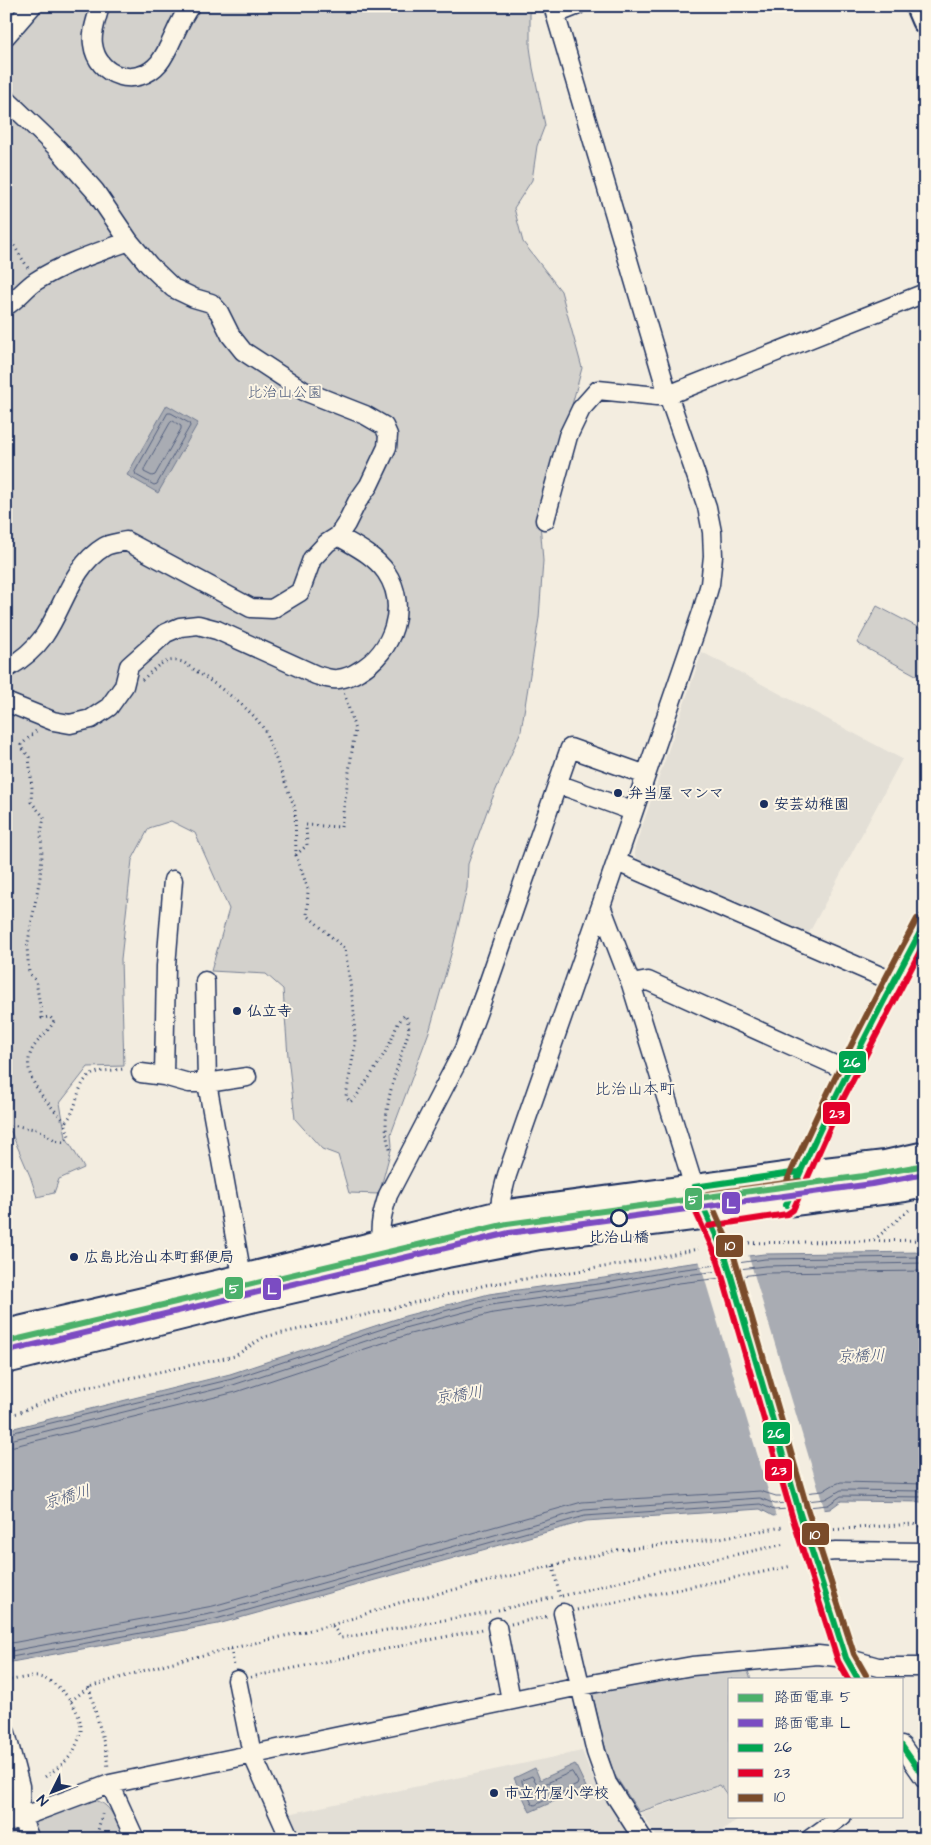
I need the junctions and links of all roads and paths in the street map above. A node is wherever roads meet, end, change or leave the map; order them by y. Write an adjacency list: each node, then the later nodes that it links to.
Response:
1 (32, 6): 8 (street)
2 (100, 6): 3 (street)
3 (190, 6)
4 (576, 6): 6 (street)
5 (919, 6): 7 (highway)
6 (554, 10): 15 (street)
7 (925, 20)
8 (6, 36)
9 (6, 99): 11 (street)
10 (6, 233): 12 (path)
11 (128, 241): 12 (street); 17 (street)
12 (33, 282): 14 (street)
13 (925, 293): 15 (street)
14 (6, 306)
15 (668, 395): 16 (street); 23 (street)
16 (545, 520)
17 (338, 536): 18 (street); 19 (street)
18 (6, 669)
19 (340, 679): 22 (street); 26 (path)
20 (140, 681): 26 (path)
21 (6, 702): 22 (street)
22 (47, 719): 39 (path)
23 (646, 775): 24 (street); 27 (street)
24 (558, 784): 25 (street); 51 (street)
25 (624, 808)
26 (296, 855): 41 (path)
27 (616, 862): 29 (street); 32 (street)
28 (173, 880): 36 (street)
29 (601, 906): 33 (street); 48 (street)
30 (925, 923): 32 (street)
31 (205, 980): 38 (street)
32 (894, 982): 34 (street)
33 (631, 984): 34 (street); 45 (street)
34 (848, 1071): 43 (street)
35 (141, 1073): 36 (street); 39 (path)
36 (164, 1076): 38 (street)
37 (247, 1077): 38 (street)
38 (207, 1083): 55 (street)
39 (65, 1122): 40 (path)
40 (6, 1124)
41 (389, 1146)
42 (925, 1153): 43 (main road)
43 (799, 1172): 45 (main road); 46 (street)
44 (925, 1186): 46 (main road)
45 (694, 1187): 48 (main road); 49 (street)
46 (786, 1205): 49 (main road)
47 (912, 1208): 52 (path)
48 (500, 1212): 51 (main road)
49 (708, 1217): 57 (main road); 64 (street)
50 (925, 1240): 52 (path)
51 (381, 1241): 55 (main road)
52 (873, 1241): 53 (path)
53 (744, 1243)
54 (698, 1249): 58 (path)
55 (242, 1276): 56 (main road)
56 (6, 1331)
57 (6, 1362)
58 (6, 1415)
59 (783, 1527): 65 (path)
60 (925, 1528): 61 (path)
61 (829, 1530)
62 (785, 1544): 66 (path)
63 (925, 1552): 64 (street)
64 (812, 1553): 69 (street)
65 (553, 1566): 66 (path); 67 (path)
66 (561, 1605): 67 (path); 74 (street)
67 (332, 1625): 75 (path)
68 (497, 1626): 76 (street)
69 (846, 1658): 70 (street); 71 (street); 74 (street)
70 (925, 1667)
71 (857, 1678)
72 (11, 1680): 77 (path)
73 (237, 1680): 80 (street)
74 (580, 1686): 76 (street); 95 (street)
75 (89, 1687): 77 (path); 84 (path)
76 (511, 1700): 80 (street)
77 (71, 1701): 82 (path)
78 (6, 1733): 88 (street)
79 (904, 1753): 81 (street)
80 (252, 1754): 84 (street); 94 (street)
81 (908, 1768): 83 (street)
82 (42, 1779)
83 (925, 1779)
84 (110, 1784): 88 (street); 93 (street)
85 (6, 1801): 88 (street)
86 (102, 1814): 92 (path)
87 (839, 1818): 96 (street)
88 (13, 1820): 90 (street)
89 (62, 1835): 91 (path)
90 (30, 1839)
91 (73, 1839)
92 (96, 1839)
93 (135, 1839)
94 (290, 1839)
95 (643, 1839)
96 (810, 1839)

